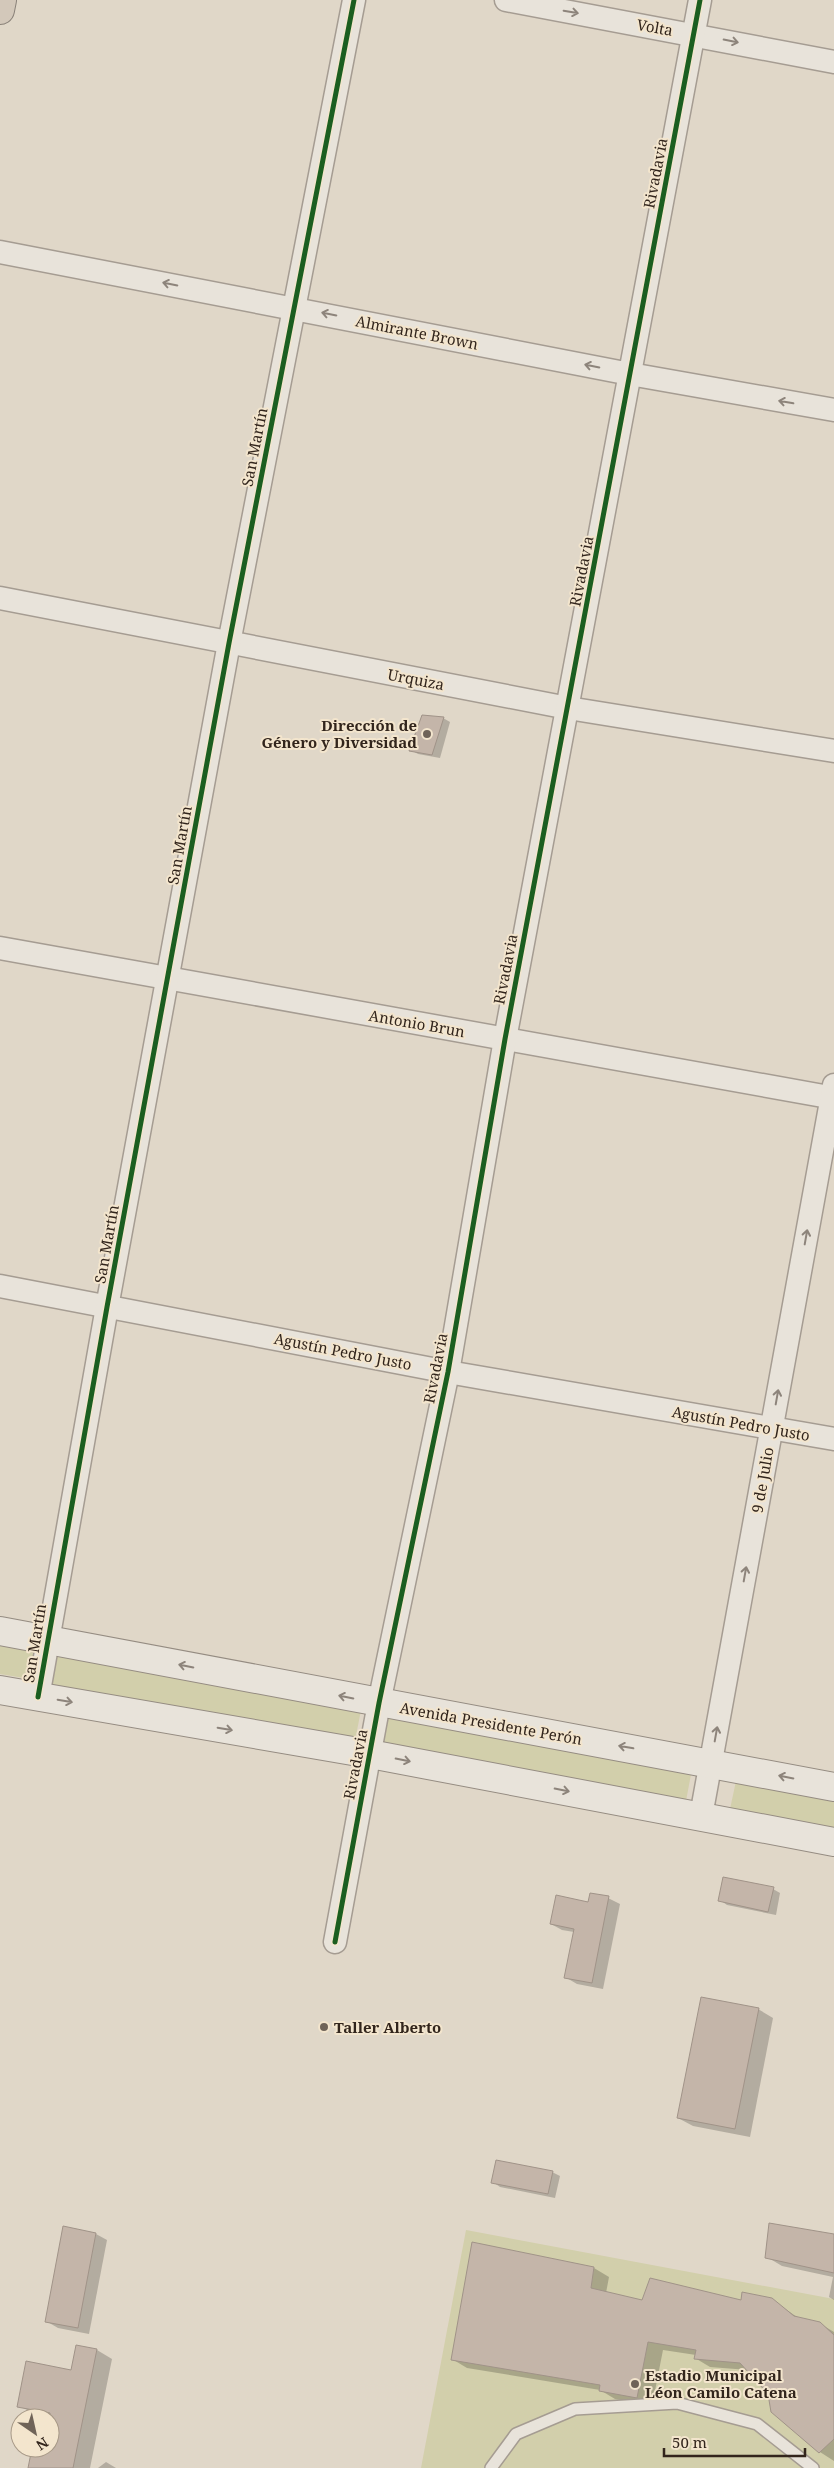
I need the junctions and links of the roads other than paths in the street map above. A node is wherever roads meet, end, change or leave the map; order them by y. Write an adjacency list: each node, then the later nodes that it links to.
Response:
1 (2, 0): 5 (highway)
2 (354, 0): 9 (street, San Martín)
3 (506, 0): 6 (street, Volta, one-way to 6)
4 (700, 0): 6 (street, Rivadavia)
5 (0, 10)
6 (694, 34): 7 (street, Volta, one-way to 7); 10 (street, Rivadavia)
7 (834, 62)
8 (0, 252): 9 (street, Almirante Brown, one-way to 8)
9 (294, 307): 10 (street, Almirante Brown, one-way to 9); 13 (street, San Martín)
10 (630, 374): 11 (street, Almirante Brown, one-way to 10); 14 (street, Rivadavia)
11 (834, 410)
12 (0, 598): 13 (street, Urquiza)
13 (229, 643): 14 (street, Urquiza); 17 (street, San Martín)
14 (568, 708): 15 (street, Urquiza); 18 (street, Rivadavia)
15 (834, 751)
16 (0, 948): 17 (street, Antonio Brun)
17 (167, 978): 18 (street, Antonio Brun); 21 (street, San Martín)
18 (505, 1039): 19 (street, Antonio Brun); 22 (street, Rivadavia)
19 (833, 1093): 23 (street, 9 de Julio, one-way to 19)
20 (0, 1286): 21 (street, Agustín Pedro Justo)
21 (107, 1307): 22 (street, Agustín Pedro Justo); 26 (street, San Martín)
22 (448, 1372): 23 (street, Agustín Pedro Justo); 29 (street, Rivadavia)
23 (772, 1428): 24 (street, Agustín Pedro Justo); 31 (street, 9 de Julio, one-way to 23)
24 (834, 1439)
25 (0, 1631): 26 (main road, Avenida Presidente Perón)
26 (47, 1640): 28 (street, San Martín); 29 (main road, Avenida Presidente Perón, one-way to 26)
27 (0, 1690): 28 (main road)
28 (38, 1697): 30 (main road, one-way to 30)
29 (379, 1703): 30 (street, Rivadavia); 31 (main road, Avenida Presidente Perón, one-way to 29)
30 (370, 1754): 33 (main road, one-way to 33); 35 (street, Rivadavia)
31 (711, 1763): 32 (main road, Avenida Presidente Perón, one-way to 31); 33 (street, 9 de Julio)
32 (834, 1787)
33 (701, 1816): 34 (main road)
34 (834, 1842)
35 (335, 1942)
36 (491, 2468): 37 (lane)
37 (813, 2468)

